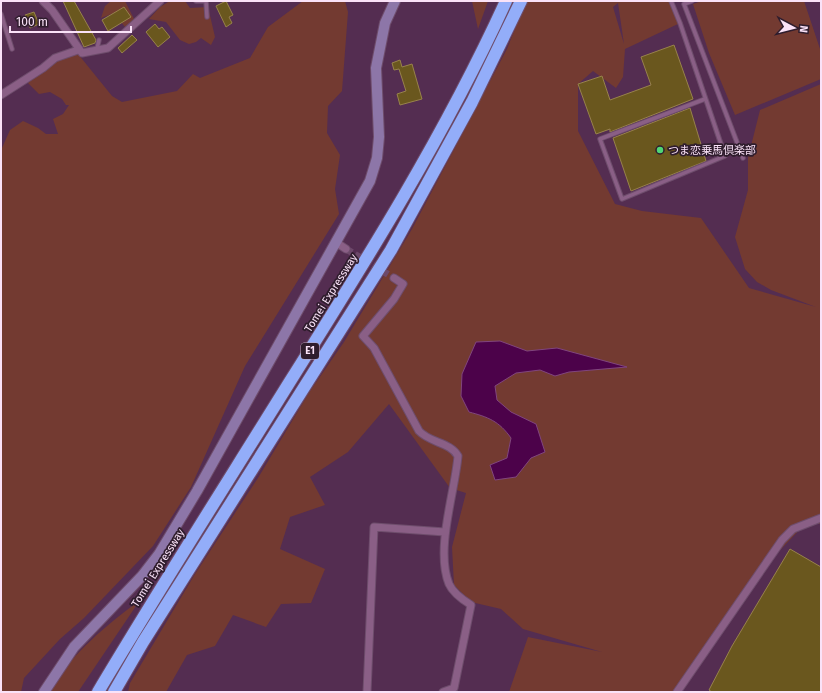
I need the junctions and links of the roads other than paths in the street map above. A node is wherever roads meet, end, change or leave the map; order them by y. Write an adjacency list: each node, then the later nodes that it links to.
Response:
1 (43, 1): 15 (street)
2 (160, 1): 14 (street)
3 (196, 1): 4 (lane)
4 (206, 1): 11 (lane)
5 (395, 1): 22 (street)
6 (506, 1): 23 (highway, Tomei Expressway / E1)
7 (521, 1): 24 (highway, E1)
8 (671, 1): 17 (lane)
9 (692, 1): 18 (lane)
10 (1, 14): 13 (lane)
11 (207, 17)
12 (99, 40): 14 (lane)
13 (12, 49)
14 (97, 49): 15 (street)
15 (78, 50): 16 (street)
16 (1, 95)
17 (706, 99): 17 (lane)
18 (742, 158)
19 (394, 278): 21 (street)
20 (821, 518): 27 (street)
21 (445, 532): 25 (street); 26 (street)
22 (44, 692)
23 (98, 692)
24 (114, 692)
25 (367, 692)
26 (443, 692)
27 (678, 692)

